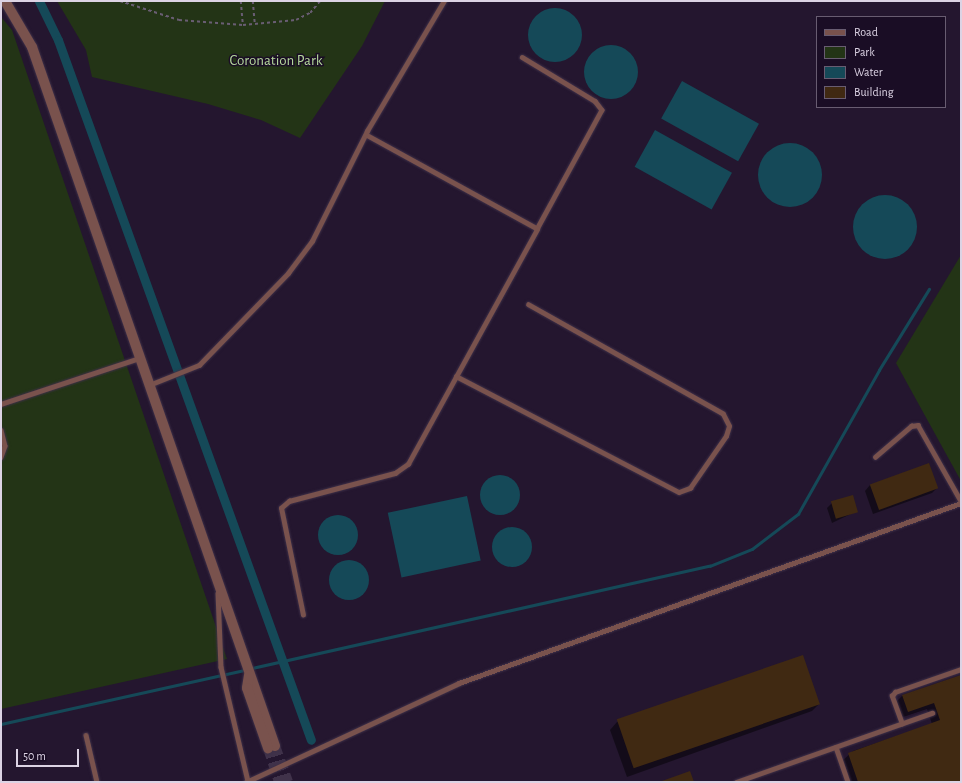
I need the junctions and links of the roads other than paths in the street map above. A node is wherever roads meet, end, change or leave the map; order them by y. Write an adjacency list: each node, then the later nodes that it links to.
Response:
1 (6, 1): 7 (street)
2 (444, 1): 4 (lane)
3 (522, 57): 5 (lane)
4 (366, 135): 5 (lane); 9 (lane)
5 (537, 229): 8 (lane)
6 (529, 305): 8 (lane)
7 (139, 358): 9 (street); 10 (lane)
8 (456, 376): 16 (lane)
9 (148, 386): 15 (street)
10 (1, 404)
11 (1, 430): 12 (lane)
12 (1, 457)
13 (875, 458): 14 (lane)
14 (961, 502): 24 (lane)
15 (218, 585): 21 (street); 24 (lane)
16 (302, 615)
17 (961, 669): 19 (lane)
18 (932, 713): 19 (lane)
19 (902, 724): 22 (lane)
20 (86, 735): 23 (lane)
21 (271, 747)
22 (836, 747): 25 (lane); 26 (lane)
23 (97, 782)
24 (247, 782)
25 (736, 782)
26 (848, 782)

